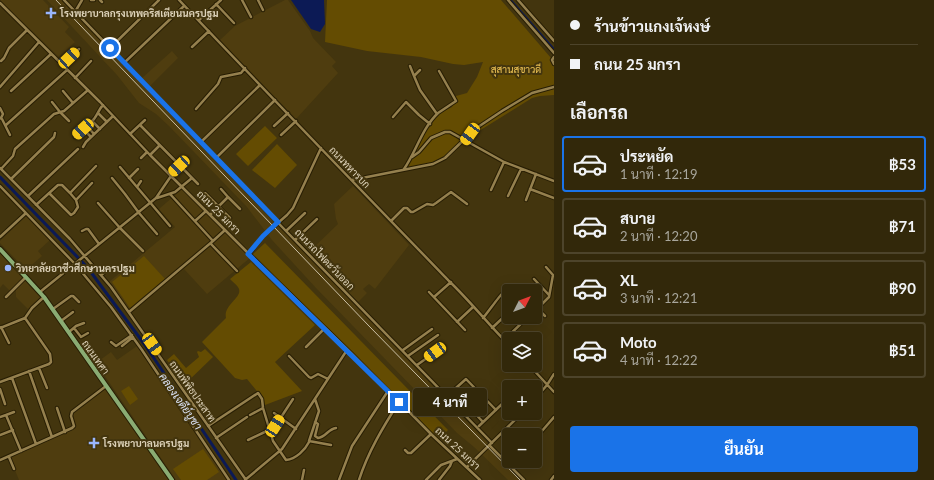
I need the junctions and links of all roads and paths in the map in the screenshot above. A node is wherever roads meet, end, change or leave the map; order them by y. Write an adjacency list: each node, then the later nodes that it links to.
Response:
1 (64, 0): 16 (street, ถนนรถไฟตะวันออก)
2 (82, 0): 16 (street)
3 (91, 0): 4 (street)
4 (94, 0)
5 (159, 0): 25 (street)
6 (179, 0): 14 (street, ถนนทหารบก)
7 (221, 0): 13 (street)
8 (242, 0): 17 (street)
9 (258, 0): 15 (street)
10 (508, 0): 27 (street)
11 (518, 0): 22 (street)
12 (0, 3): 20 (street, ถนน 25 มกรา)
13 (216, 4): 18 (street); 19 (street)
14 (184, 6): 18 (street, ถนนทหารบก); 32 (street)
15 (262, 10)
16 (75, 12): 25 (street, ถนนรถไฟตะวันออก)
17 (251, 17)
18 (198, 20): 21 (street, ถนนทหารบก)
19 (234, 23)
20 (27, 30): 23 (street, ถนน 25 มกรา); 30 (street)
21 (209, 31): 24 (street); 36 (street, ถนนทหารบก)
22 (554, 41)
23 (39, 42): 28 (street, ถนน 25 มกรา); 43 (street)
24 (192, 47)
25 (110, 48): 32 (street, ถนนรถไฟตะวันออก)
26 (79, 49): 34 (street)
27 (554, 53)
28 (51, 54): 34 (street, ถนน 25 มกรา); 45 (street)
29 (554, 57): 33 (street)
30 (1, 61)
31 (91, 61): 41 (street)
32 (124, 63): 81 (street, ถนนรถไฟตะวันออก)
33 (554, 64)
34 (64, 66): 37 (street, ถนน 25 มกรา)
35 (410, 66): 40 (street)
36 (245, 68): 42 (street, ถนนทหารบก); 53 (street)
37 (67, 70): 41 (street, ถนน 25 มกรา); 67 (street)
38 (420, 70): 40 (street)
39 (439, 71): 57 (street)
40 (414, 76): 57 (street)
41 (75, 78): 46 (street, ถนน 25 มกรา)
42 (260, 85): 48 (street, ถนนทหารบก); 81 (street)
43 (0, 87)
44 (554, 88): 80 (street)
45 (11, 90)
46 (88, 90): 50 (street); 51 (street, ถนน 25 มกรา)
47 (63, 91): 50 (street)
48 (275, 100): 56 (street, ถนนทหารบก); 89 (street)
49 (52, 102): 54 (street)
50 (74, 103): 54 (street)
51 (103, 105): 55 (street); 58 (street, ถนน 25 มกรา)
52 (0, 108): 60 (street)
53 (196, 109)
54 (60, 112): 61 (street); 95 (street)
55 (98, 112): 63 (street); 65 (street)
56 (288, 113): 64 (street, ถนนทหารบก); 70 (street)
57 (438, 114): 66 (street)
58 (114, 116): 65 (street); 75 (street, ถนน 25 มกรา)
59 (393, 117): 66 (street)
60 (1, 118): 67 (street)
61 (69, 120)
62 (145, 120): 68 (street)
63 (92, 121): 69 (street); 72 (street)
64 (296, 121): 77 (street); 84 (street, ถนนทหารบก)
65 (107, 122): 72 (street)
66 (430, 124): 87 (street)
67 (6, 125): 76 (street)
68 (140, 125): 75 (street); 82 (street)
69 (87, 126): 71 (street); 74 (street)
70 (274, 126)
71 (83, 129): 78 (street); 79 (street)
72 (100, 129): 74 (street)
73 (55, 133): 104 (street)
74 (94, 134): 79 (street)
75 (130, 134): 86 (street, ถนน 25 มกรา)
76 (10, 135)
77 (281, 135)
78 (75, 136)
79 (91, 137): 83 (street)
80 (465, 140): 87 (street); 91 (street); 98 (street)
81 (201, 142): 89 (street, ถนนรถไฟตะวันออก)
82 (159, 146): 86 (street); 93 (street)
83 (83, 147)
84 (321, 148): 105 (street, ถนนทหารบก); 142 (street)
85 (78, 149): 120 (street)
86 (148, 153): 88 (street); 100 (street, ถนน 25 มกรา)
87 (412, 157): 98 (street)
88 (142, 158)
89 (216, 158): 142 (street, ถนนรถไฟตะวันออก)
90 (187, 159): 93 (street)
91 (504, 162): 96 (street); 115 (street)
92 (96, 166): 117 (street)
93 (180, 166): 100 (street); 103 (street)
94 (120, 167): 102 (street)
95 (0, 168): 104 (street, ถนนพิพิธประสาท)
96 (521, 168): 99 (street); 121 (street)
97 (138, 169): 102 (street)
98 (403, 170): 105 (street)
99 (536, 174): 107 (street); 114 (street)
100 (170, 176): 112 (street, ถนน 25 มกรา); 123 (street)
101 (112, 178): 135 (street)
102 (129, 178): 111 (street)
103 (192, 178): 109 (street); 112 (street)
104 (11, 179): 120 (street, ถนนพิพิธประสาท)
105 (352, 180): 141 (street, ถนนทหารบก)
106 (141, 181): 111 (street)
107 (554, 181)
108 (92, 183): 125 (street)
109 (198, 184)
110 (0, 186): 134 (street)
111 (137, 187): 128 (street)
112 (182, 187): 119 (street); 133 (street, ถนน 25 มกรา)
113 (221, 189): 122 (street)
114 (530, 189): 124 (street); 126 (street)
115 (491, 190)
116 (49, 193): 117 (street); 125 (street); 130 (street)
117 (70, 193): 125 (street)
118 (206, 193): 131 (street)
119 (170, 194): 123 (street); 140 (street)
120 (28, 196): 130 (street, ถนนพิพิธประสาท)
121 (508, 196)
122 (228, 197): 131 (street); 132 (street)
123 (156, 198): 128 (street)
124 (554, 198)
125 (76, 200)
126 (526, 200)
127 (98, 203): 144 (street)
128 (151, 203): 135 (street); 143 (street)
129 (467, 204): 141 (street)
130 (36, 205): 156 (street, ถนนพิพิธประสาท)
131 (219, 206): 137 (street); 138 (street)
132 (240, 209)
133 (206, 211): 137 (street, ถนน 25 มกรา); 140 (street)
134 (26, 213): 149 (street); 157 (street)
135 (139, 213): 144 (street); 148 (street)
136 (305, 213): 147 (street)
137 (210, 215): 145 (street, ถนน 25 มกรา)
138 (230, 218)
139 (317, 219): 150 (street)
140 (195, 221): 151 (street)
141 (390, 221): 164 (street, ถนนทหารบก)
142 (278, 222): 147 (street, ถนนรถไฟตะวันออก); 155 (street)
143 (170, 226)
144 (120, 228): 152 (street); 154 (street)
145 (225, 230): 151 (street); 155 (street, ถนน 25 มกรา)
146 (82, 231): 152 (street)
147 (286, 231): 150 (street, ถนนรถไฟตะวันออก)
148 (157, 234)
149 (0, 237)
150 (295, 240): 203 (street, ถนนรถไฟตะวันออก)
151 (212, 243): 160 (street); 177 (street)
152 (99, 244): 156 (street)
153 (0, 249): 162 (main road, ถนนเทศา)
154 (143, 251)
155 (248, 254): 187 (street, ถนน 25 มกรา)
156 (84, 256): 157 (street); 161 (street, ถนนพิพิธประสาท)
157 (75, 264): 165 (street); 195 (street)
158 (546, 267): 168 (street)
159 (119, 268): 161 (street)
160 (237, 270)
161 (101, 274): 177 (street, ถนนพิพิธประสาท)
162 (26, 276): 165 (main road, ถนนเทศา); 171 (street)
163 (534, 279): 168 (street)
164 (451, 282): 170 (street); 174 (street, ถนนทหารบก)
165 (40, 292): 169 (main road, ถนนเทศา)
166 (429, 292): 170 (street)
167 (502, 295): 179 (street)
168 (549, 295): 173 (street)
169 (44, 297): 175 (main road, ถนนเทศา); 178 (street)
170 (434, 297): 182 (street)
171 (6, 298)
172 (79, 302): 175 (street)
173 (542, 304)
174 (473, 307): 179 (street, ถนนทหารบก); 182 (street)
175 (53, 309): 181 (main road, ถนนเทศา)
176 (73, 312): 181 (street)
177 (129, 312): 240 (street, ถนนพิพิธประสาท)
178 (25, 318): 185 (street); 207 (street)
179 (483, 318): 188 (street, ถนนทหารบก)
180 (502, 319): 188 (street)
181 (61, 321): 191 (main road, ถนนเทศา)
182 (457, 322): 190 (street)
183 (84, 323): 186 (street)
184 (521, 324): 192 (street)
185 (1, 328): 198 (street)
186 (74, 328): 191 (street); 193 (street)
187 (325, 328): 201 (street); 202 (street, ถนน 25 มกรา)
188 (492, 328): 196 (street, ถนนทหารบก)
189 (432, 329): 203 (street)
190 (465, 330)
191 (69, 332): 215 (main road, ถนนเทศา)
192 (512, 332)
193 (88, 334)
194 (438, 335): 205 (street)
195 (132, 336): 197 (street); 199 (street); 271 (street)
196 (502, 338)
197 (111, 342)
198 (9, 343)
199 (122, 346)
200 (444, 346): 206 (street)
201 (306, 347)
202 (347, 350): 212 (street); 220 (street, ถนน 25 มกรา)
203 (402, 350): 205 (street, ถนนรถไฟตะวันออก)
204 (288, 356): 212 (street)
205 (408, 356): 206 (street, ถนนรถไฟตะวันออก)
206 (417, 365): 222 (street, ถนนรถไฟตะวันออก)
207 (39, 368): 208 (street); 216 (street)
208 (29, 371): 211 (street); 251 (street)
209 (535, 372): 214 (street)
210 (554, 374): 214 (street)
211 (12, 378): 213 (street); 256 (street)
212 (328, 379): 223 (street)
213 (0, 382)
214 (547, 385): 219 (street); 221 (street)
215 (107, 386): 247 (street); 270 (main road, ถนนเทศา)
216 (47, 388)
217 (0, 389): 226 (street)
218 (453, 390): 222 (street); 230 (street); 239 (street)
219 (542, 390)
220 (388, 391): 225 (street, ถนน 25 มกรา); 274 (street)
221 (554, 392)
222 (447, 396): 255 (street, ถนนรถไฟตะวันออก)
223 (315, 398): 238 (street); 243 (street)
224 (293, 399): 236 (street)
225 (399, 402): 249 (street, ถนน 25 มกรา); 275 (street)
226 (5, 404)
227 (502, 404): 230 (street)
228 (57, 408): 247 (street)
229 (262, 408): 240 (street); 245 (street); 252 (street)
230 (496, 410): 239 (street)
231 (14, 412): 233 (street)
232 (274, 413): 236 (street)
233 (6, 415): 234 (street); 244 (street)
234 (0, 417)
235 (554, 417): 246 (street)
236 (280, 418): 243 (street); 248 (street)
237 (515, 420): 255 (street)
238 (316, 422): 242 (street); 254 (street)
239 (483, 422): 241 (street)
240 (208, 426): 252 (street, ถนนพิพิธประสาท)
241 (479, 426)
242 (336, 428)
243 (296, 429): 261 (street)
244 (13, 430): 250 (street); 260 (street)
245 (269, 430): 248 (street); 253 (street)
246 (542, 431)
247 (65, 432): 251 (street)
248 (270, 434): 261 (street)
249 (431, 434): 259 (street); 263 (street, ถนน 25 มกรา)
250 (0, 435)
251 (52, 437): 256 (street)
252 (216, 438): 272 (street, ถนนพิพิธประสาท)
253 (248, 440)
254 (309, 442): 257 (street); 261 (street)
255 (492, 443): 258 (street)
256 (36, 444): 260 (street)
257 (331, 445)
258 (490, 446): 266 (street); 279 (street)
259 (405, 450)
260 (21, 451): 262 (street)
261 (280, 452): 272 (street)
262 (9, 457): 264 (street); 267 (street)
263 (457, 459): 265 (street); 266 (street, ถนน 25 มกรา)
264 (0, 460)
265 (452, 461): 276 (street); 277 (street)
266 (467, 467): 278 (street, ถนน 25 มกรา)
267 (14, 469)
268 (304, 470): 273 (street)
269 (554, 476): 280 (street)
270 (172, 480)
271 (229, 480)
272 (245, 480)
273 (302, 480)
274 (339, 480)
275 (359, 480)
276 (426, 480)
277 (438, 480)
278 (480, 480)
279 (524, 480)
280 (551, 480)

